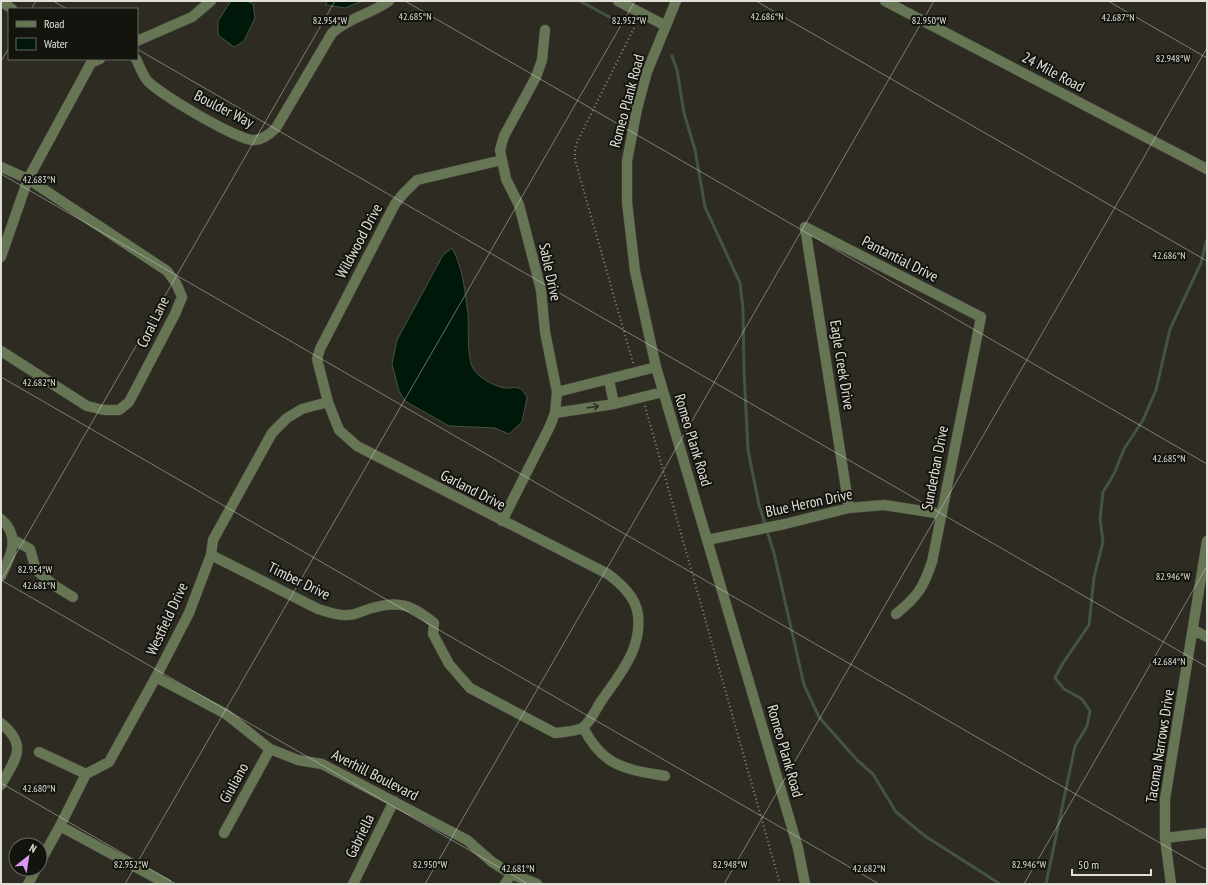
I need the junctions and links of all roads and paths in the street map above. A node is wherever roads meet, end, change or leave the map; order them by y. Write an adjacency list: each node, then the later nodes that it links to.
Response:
1 (1, 1): 7 (street)
2 (211, 1): 11 (street)
3 (389, 1): 13 (street, Boulder Way)
4 (618, 1): 8 (street)
5 (676, 1): 9 (street, Romeo Plank Road)
6 (885, 1): 16 (street, 24 Mile Road)
7 (11, 8)
8 (641, 13): 9 (street); 23 (path)
9 (666, 26): 22 (street, Romeo Plank Road)
10 (545, 30): 14 (street, Sable Drive)
11 (138, 41)
12 (92, 60): 17 (street)
13 (136, 60)
14 (502, 160): 25 (street, Sable Drive); 28 (street, Wildwood Drive)
15 (1, 167): 17 (street)
16 (1204, 168)
17 (28, 179): 19 (street); 21 (street, Coral Lane)
18 (805, 227): 20 (street, Pantantial Drive); 31 (street, Eagle Creek Drive)
19 (1, 257)
20 (981, 317): 32 (street, Sunderban Drive)
21 (1, 351)
22 (656, 367): 23 (street); 26 (street, Romeo Plank Road)
23 (636, 372): 24 (street)
24 (609, 380): 25 (street); 29 (street)
25 (557, 392): 30 (street, Sable Drive)
26 (663, 392): 27 (street); 36 (street, Romeo Plank Road)
27 (643, 397): 29 (street); 63 (path)
28 (328, 402): 34 (street, Garland Drive); 38 (street, Westfield Drive)
29 (614, 404): 30 (street, one-way to 29)
30 (554, 413): 34 (street, Sable Drive)
31 (849, 508): 32 (street, Blue Heron Drive); 36 (street, Blue Heron Drive)
32 (942, 514): 41 (street, Sunderban Drive)
33 (1, 519): 35 (street)
34 (502, 521): 46 (street, Garland Drive)
35 (14, 540): 39 (street); 40 (street)
36 (707, 540): 64 (street, Romeo Plank Road)
37 (1207, 541): 42 (street, Tacoma Narrows Drive)
38 (211, 555): 44 (street, Westfield Drive); 46 (street, Timber Drive)
39 (1, 576)
40 (73, 597)
41 (896, 614)
42 (1194, 630): 43 (street); 56 (street, Tacoma Narrows Drive)
43 (1207, 638)
44 (156, 676): 47 (street, Averhill Boulevard); 49 (street, Westfield Drive)
45 (1, 723): 51 (street)
46 (583, 727): 50 (street)
47 (270, 749): 52 (street, Averhill Boulevard); 54 (street, Giuliano)
48 (39, 752): 49 (street)
49 (86, 774): 53 (street)
50 (665, 776)
51 (1, 785)
52 (394, 801): 58 (street, Averhill Boulevard); 60 (street, Gabriella)
53 (60, 826): 57 (street); 59 (street)
54 (224, 833)
55 (1207, 833): 56 (street)
56 (1165, 838): 65 (street, Tacoma Narrows Drive)
57 (48, 848)
58 (511, 874): 61 (street); 62 (street, Averhill Boulevard)
59 (166, 884)
60 (353, 884)
61 (505, 884)
62 (537, 884)
63 (780, 884)
64 (805, 884)
65 (1171, 884)

